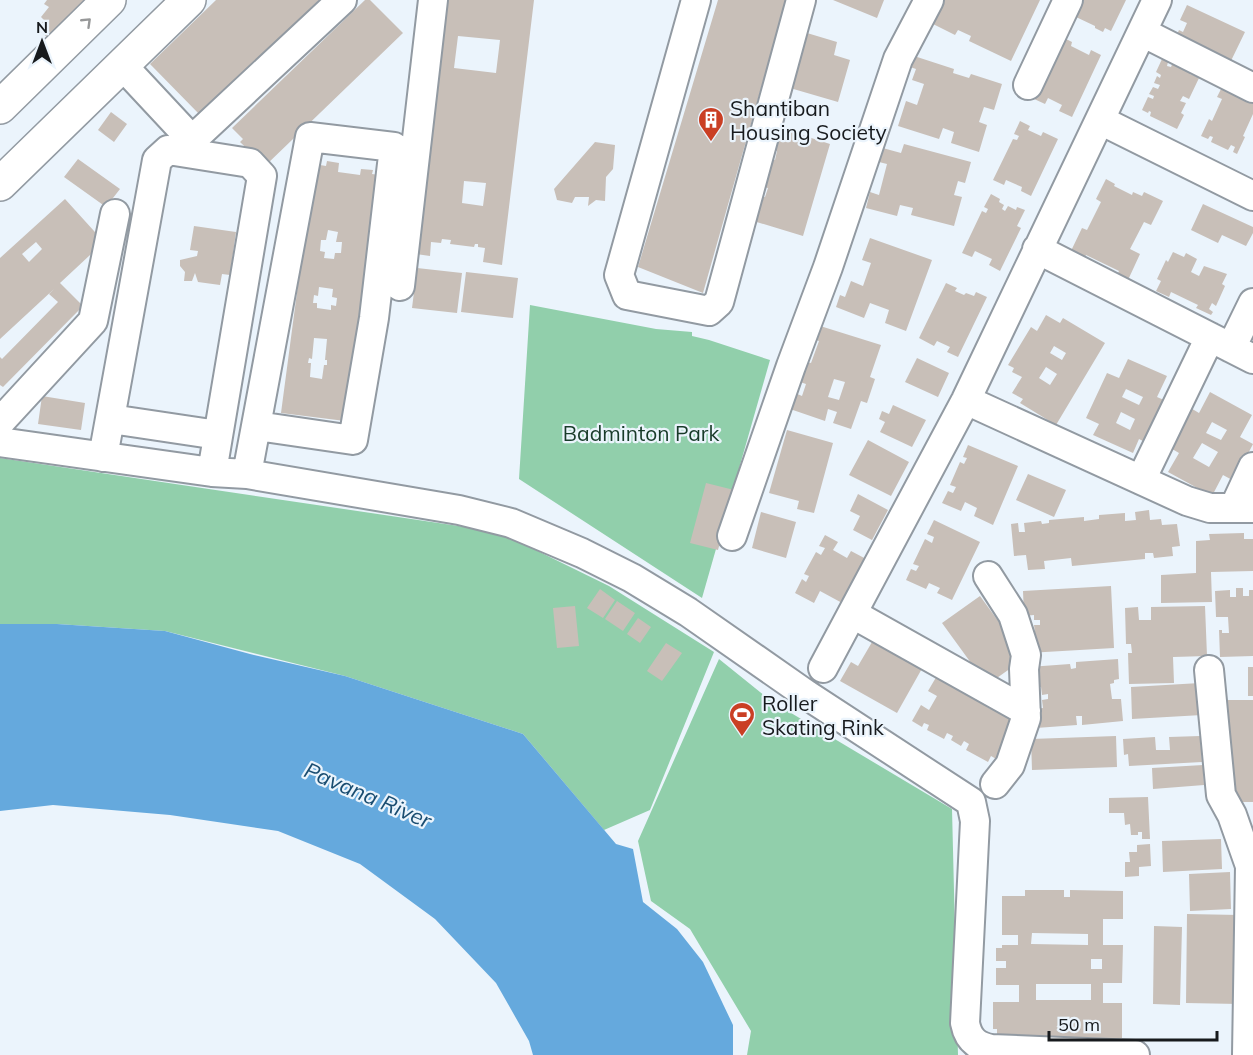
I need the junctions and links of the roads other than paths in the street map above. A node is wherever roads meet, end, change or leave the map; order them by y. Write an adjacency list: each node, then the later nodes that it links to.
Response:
1 (109, 0): 15 (main road, one-way to 1)
2 (166, 0): 17 (main road)
3 (189, 0): 12 (main road)
4 (342, 0): 12 (street)
5 (433, 0): 22 (street)
6 (696, 0): 7 (street)
7 (801, 0)
8 (929, 0): 37 (street)
9 (1068, 0): 13 (street)
10 (1157, 0): 11 (street)
11 (1142, 32): 14 (street); 16 (street)
12 (122, 65): 18 (main road)
13 (1028, 85)
14 (1253, 88)
15 (0, 106)
16 (1100, 120): 19 (street); 21 (street)
17 (0, 159)
18 (0, 184)
19 (1253, 196)
20 (115, 214): 27 (street)
21 (1037, 249): 24 (street); 25 (street)
22 (400, 286)
23 (1253, 303): 24 (street)
24 (1231, 348): 35 (street)
25 (966, 400): 35 (street); 39 (street)
26 (111, 419): 29 (street); 29 (street); 31 (street)
27 (0, 422)
28 (257, 426): 28 (street); 34 (street)
29 (218, 435): 33 (street)
30 (0, 442): 31 (street)
31 (103, 457): 33 (street)
32 (1253, 467): 36 (street)
33 (212, 472): 34 (street)
34 (247, 474): 45 (street)
35 (1141, 480): 36 (street)
36 (1243, 508)
37 (732, 536)
38 (988, 576): 42 (street)
39 (854, 614): 40 (street); 42 (street)
40 (823, 668)
41 (1209, 670): 44 (street)
42 (1026, 711): 43 (street)
43 (995, 784)
44 (1251, 864): 47 (street)
45 (1052, 1053): 46 (street)
46 (1135, 1055)
47 (1246, 1055)

